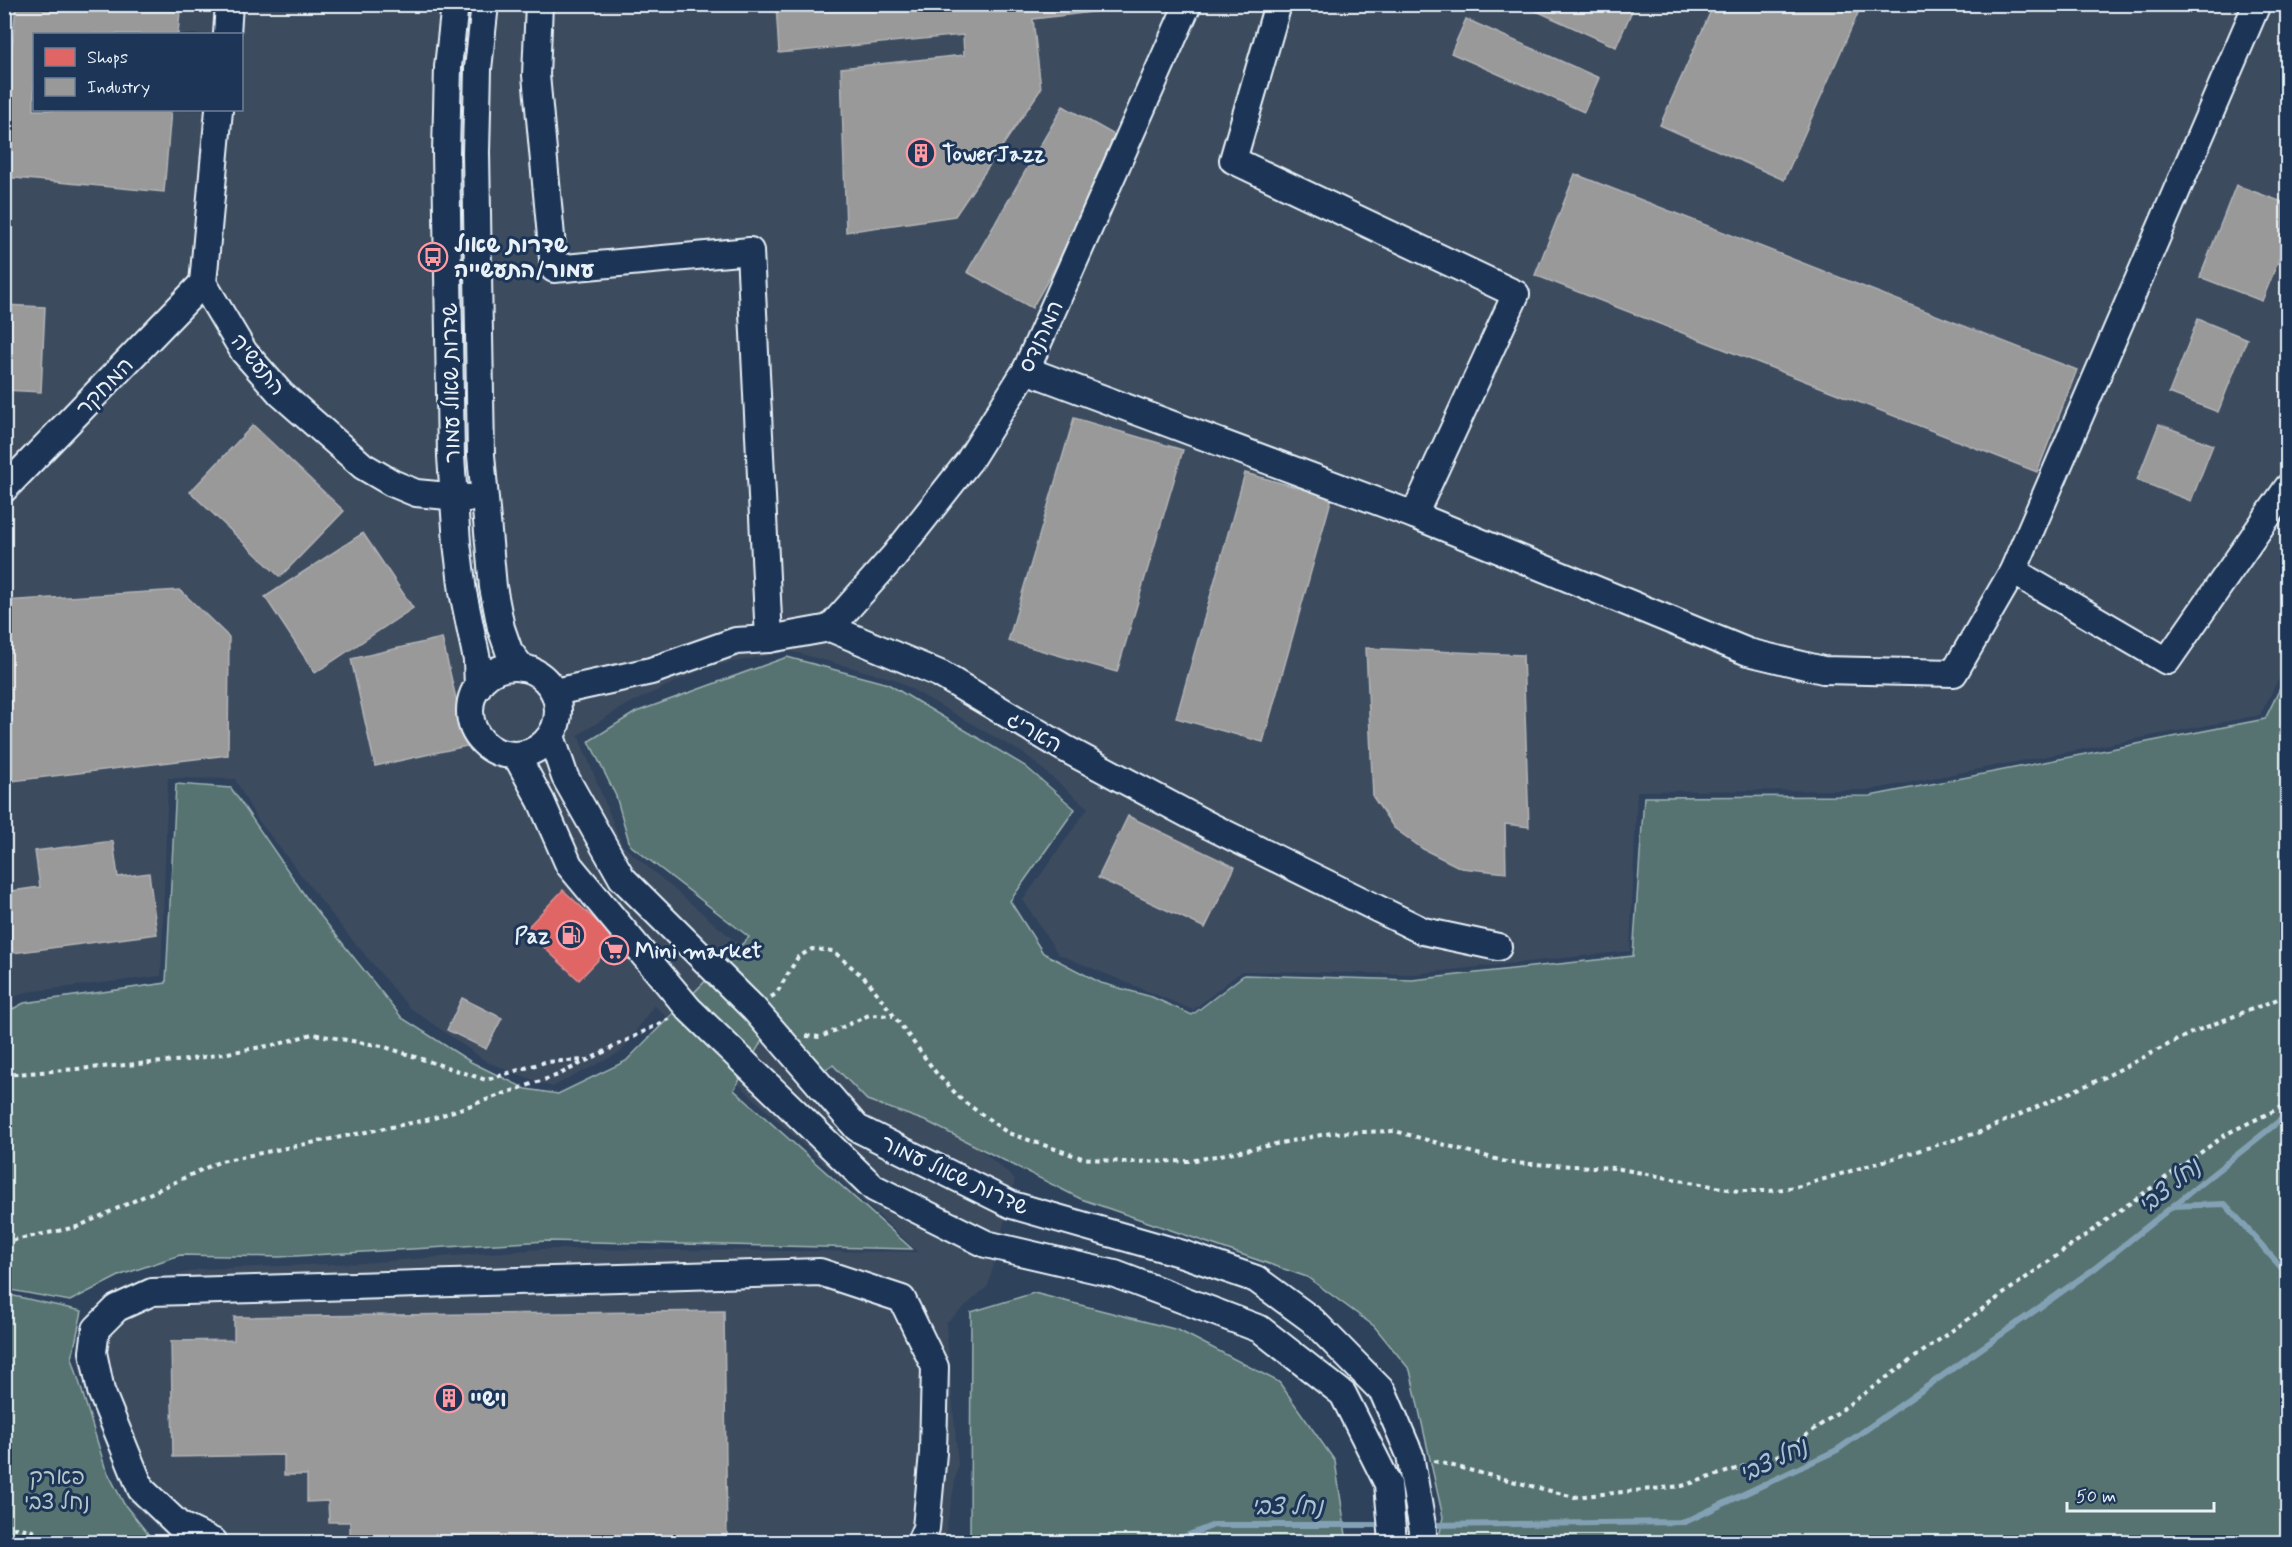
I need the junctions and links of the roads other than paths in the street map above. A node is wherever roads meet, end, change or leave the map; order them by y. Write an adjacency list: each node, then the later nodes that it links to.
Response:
1 (230, 4): 8 (street)
2 (455, 4): 14 (street, שדרות שאול עמור)
3 (485, 4): 15 (street, שדרות שאול עמור)
4 (539, 4): 19 (street)
5 (1188, 4): 11 (street, המהנדס)
6 (1278, 4): 16 (street)
7 (2257, 4): 17 (street)
8 (226, 33)
9 (219, 111): 10 (street)
10 (202, 283): 13 (street, המחקר); 14 (street, התעשיה)
11 (1026, 370): 16 (street); 18 (street, המהנדס)
12 (2288, 486): 17 (street)
13 (4, 489)
14 (454, 497): 15 (street, התעשיה); 21 (street, שדרות שאול עמור)
15 (484, 498): 20 (street, שדרות שאול עמור)
16 (1414, 515): 17 (street)
17 (2013, 571)
18 (830, 628): 19 (street); 25 (street, האריג)
19 (769, 639): 22 (street)
20 (522, 668): 21 (street); 22 (street)
21 (478, 687): 24 (street)
22 (555, 692): 23 (street)
23 (551, 736): 24 (street); 29 (street, שדרות שאול עמור)
24 (516, 755): 28 (street, שדרות שאול עמור)
25 (1498, 946)
26 (214, 1542): 27 (street)
27 (920, 1542)
28 (1393, 1542)
29 (1422, 1542)

